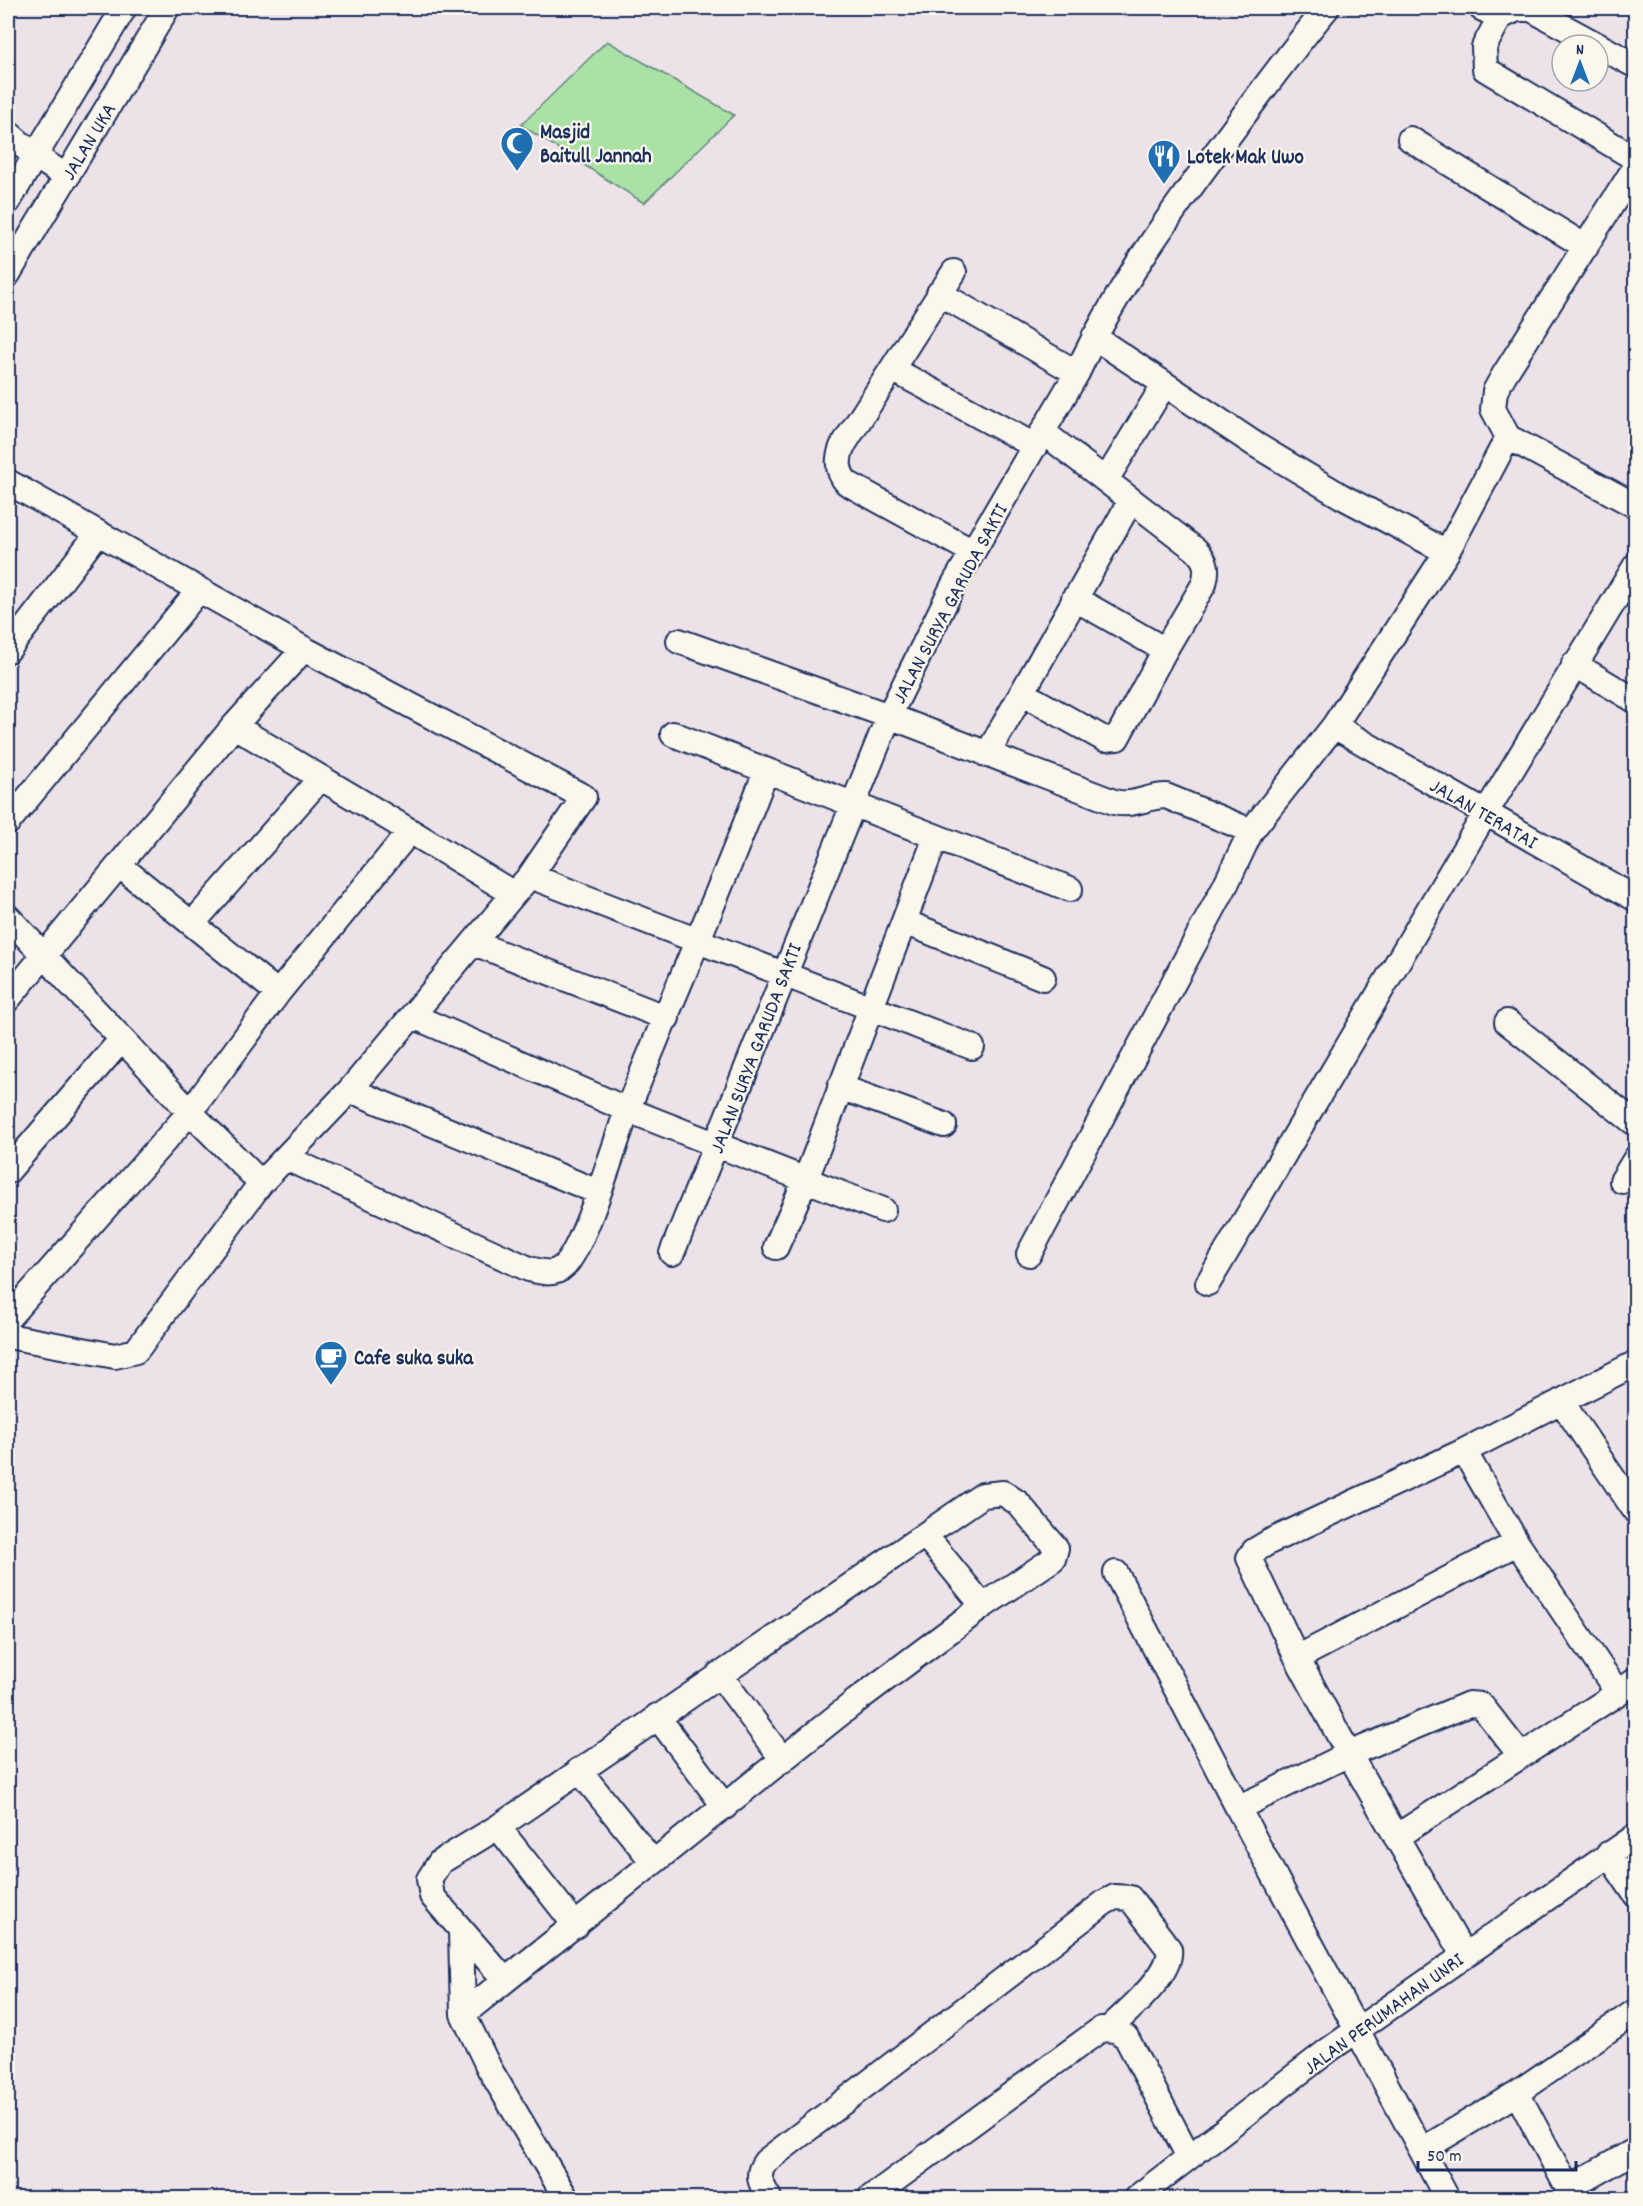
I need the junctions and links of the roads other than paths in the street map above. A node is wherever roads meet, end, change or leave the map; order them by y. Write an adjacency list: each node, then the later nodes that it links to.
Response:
1 (124, 8): 5 (street)
2 (167, 8): 6 (street, JALAN UKA)
3 (1327, 8): 19 (street, JALAN SURYA GARUDA SAKTI)
4 (1491, 12): 7 (street); 11 (street)
5 (105, 39): 6 (street); 10 (street)
6 (134, 65): 13 (street, JALAN UKA)
7 (1635, 66)
8 (8, 133): 10 (street)
9 (1410, 139): 15 (street)
10 (35, 156): 13 (street); 14 (street)
11 (1635, 159)
12 (1635, 166): 15 (street)
13 (67, 177): 17 (street, JALAN UKA)
14 (8, 202)
15 (1586, 247): 23 (street)
16 (954, 272): 18 (street)
17 (8, 274)
18 (939, 293): 20 (street); 21 (street)
19 (1094, 337): 21 (street, JALAN SURYA GARUDA SAKTI); 22 (street)
20 (892, 369): 24 (street); 30 (street)
21 (1077, 373): 24 (street, JALAN SURYA GARUDA SAKTI)
22 (1164, 385): 25 (street); 31 (street)
23 (1508, 437): 28 (street); 31 (street)
24 (1039, 439): 25 (street); 30 (street, JALAN SURYA GARUDA SAKTI)
25 (1107, 480): 27 (street)
26 (8, 484): 29 (street)
27 (1131, 500): 34 (street); 38 (street)
28 (1635, 506)
29 (98, 533): 33 (street); 37 (street)
30 (973, 552): 42 (street, JALAN SURYA GARUDA SAKTI)
31 (1448, 552): 44 (street)
32 (1635, 565): 39 (street)
33 (199, 590): 36 (street); 51 (street)
34 (1074, 598): 38 (street); 40 (street)
35 (679, 641): 42 (street)
36 (304, 649): 43 (street); 56 (street)
37 (8, 650)
38 (1165, 650): 40 (street)
39 (1574, 664): 41 (street); 50 (street)
40 (1022, 693): 46 (street)
41 (1635, 700)
42 (889, 716): 46 (street); 49 (street, JALAN SURYA GARUDA SAKTI)
43 (234, 726): 48 (street); 55 (street)
44 (1334, 726): 50 (street, JALAN TERATAI); 53 (street)
45 (673, 734): 47 (street)
46 (987, 755): 53 (street)
47 (766, 771): 49 (street); 62 (street)
48 (320, 779): 52 (street); 61 (street)
49 (854, 802): 54 (street); 65 (street, JALAN SURYA GARUDA SAKTI)
50 (1485, 814): 58 (street, JALAN TERATAI); 93 (street)
51 (8, 822)
52 (410, 831): 56 (street); 67 (street)
53 (1251, 831): 92 (street)
54 (936, 837): 57 (street); 60 (street)
55 (120, 866): 61 (street); 64 (street)
56 (522, 885): 62 (street); 63 (street)
57 (1070, 889)
58 (1635, 898)
59 (8, 917): 64 (street)
60 (905, 922): 66 (street); 69 (street)
61 (192, 924): 67 (street)
62 (698, 940): 65 (street); 71 (street)
63 (474, 943): 70 (street); 71 (street)
64 (43, 956): 68 (street); 73 (street)
65 (783, 975): 69 (street); 81 (street, JALAN SURYA GARUDA SAKTI)
66 (1043, 978)
67 (278, 993): 78 (street)
68 (8, 999)
69 (869, 1007): 74 (street); 75 (street)
70 (413, 1016): 76 (street); 77 (street)
71 (667, 1018): 77 (street)
72 (1508, 1022): 79 (street)
73 (122, 1039): 78 (street); 84 (street)
74 (972, 1047)
75 (840, 1087): 80 (street); 85 (street)
76 (350, 1090): 82 (street); 88 (street)
77 (628, 1110): 81 (street); 88 (street)
78 (190, 1112): 87 (street); 94 (street)
79 (1635, 1124)
80 (944, 1125)
81 (718, 1144): 85 (street); 91 (street, JALAN SURYA GARUDA SAKTI)
82 (286, 1158): 87 (street); 88 (street)
83 (1635, 1158): 86 (street)
84 (8, 1171)
85 (806, 1179): 89 (street); 90 (street)
86 (1622, 1180)
87 (261, 1183): 95 (street)
88 (597, 1192)
89 (883, 1210)
90 (776, 1247)
91 (672, 1253)
92 (1029, 1254)
93 (1208, 1283)
94 (8, 1318)
95 (8, 1336)
96 (1635, 1363): 97 (street)
97 (1561, 1401): 98 (street); 99 (street)
98 (1464, 1451): 101 (street); 104 (street)
99 (1635, 1512)
100 (925, 1534): 103 (street); 103 (street); 105 (street)
101 (1517, 1543): 104 (street); 106 (street)
102 (1116, 1572): 113 (street)
103 (983, 1606): 110 (street)
104 (1297, 1658): 108 (street)
105 (718, 1674): 107 (street); 110 (street)
106 (1627, 1687): 109 (street)
107 (657, 1716): 111 (street); 112 (street)
108 (1349, 1754): 109 (street); 113 (street); 116 (street)
109 (1521, 1756): 116 (street)
110 (783, 1760): 112 (street)
111 (579, 1770): 114 (street); 118 (street)
112 (725, 1807): 118 (street)
113 (1238, 1808): 127 (street)
114 (498, 1827): 120 (street); 121 (street)
115 (1635, 1836): 117 (street, JALAN PERUMAHAN UNRI)
116 (1396, 1837): 122 (street)
117 (1608, 1854): 119 (street); 122 (street, JALAN PERUMAHAN UNRI)
118 (653, 1862): 120 (street)
119 (1635, 1895)
120 (576, 1926): 123 (street)
121 (461, 1931): 123 (street); 125 (street)
122 (1464, 1955): 127 (street, JALAN PERUMAHAN UNRI)
123 (505, 1980): 125 (street)
124 (1635, 2011): 128 (street)
125 (463, 2014): 133 (street)
126 (1110, 2028): 131 (street); 134 (street); 135 (street)
127 (1358, 2029): 129 (street); 131 (street, JALAN PERUMAHAN UNRI)
128 (1517, 2093): 129 (street); 132 (street)
129 (1422, 2150): 137 (street)
130 (1635, 2150): 132 (street)
131 (1189, 2157): 136 (street, JALAN PERUMAHAN UNRI)
132 (1570, 2194)
133 (566, 2199)
134 (769, 2199)
135 (870, 2199)
136 (1136, 2199)
137 (1447, 2199)

